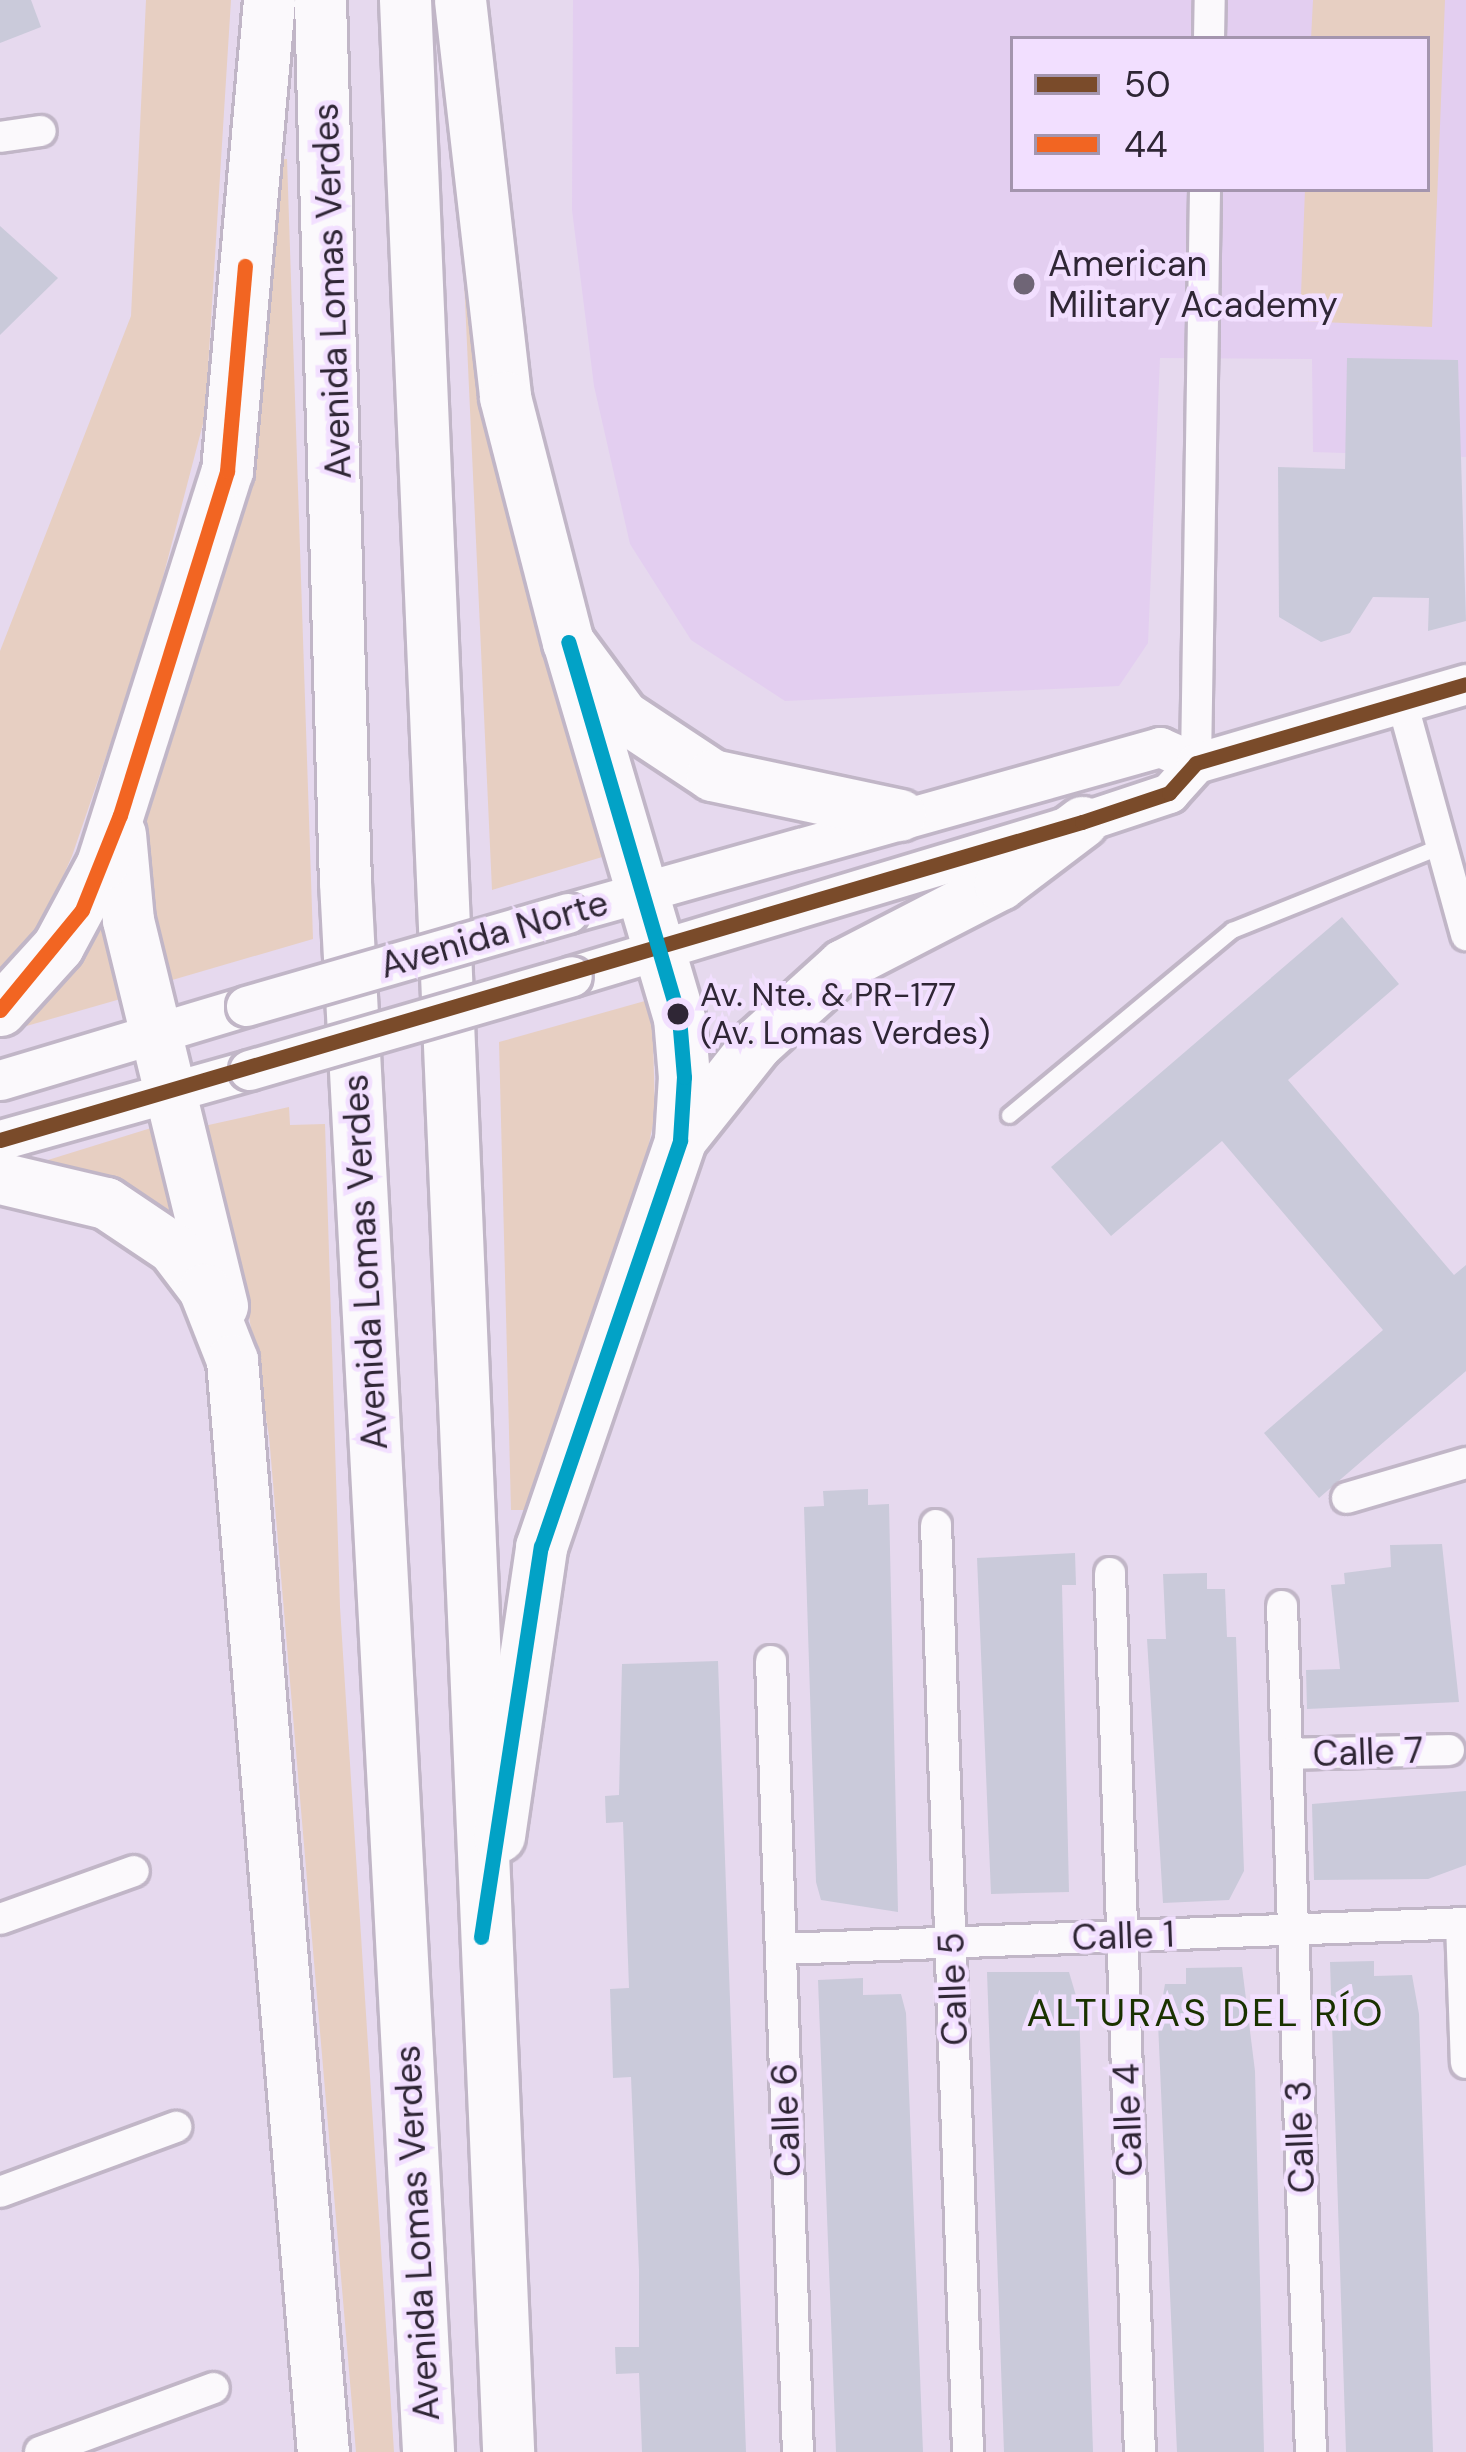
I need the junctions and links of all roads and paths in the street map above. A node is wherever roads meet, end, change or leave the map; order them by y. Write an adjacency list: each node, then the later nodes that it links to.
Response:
1 (268, 0): 14 (highway)
2 (320, 0): 52 (highway, Avenida Lomas Verdes)
3 (405, 0): 43 (highway)
4 (460, 0): 10 (highway)
5 (1210, 0): 6 (street)
6 (1209, 36)
7 (41, 130): 8 (street)
8 (0, 136)
9 (1205, 192): 13 (street)
10 (568, 642): 15 (highway); 18 (highway)
11 (1466, 684): 12 (street, Avenida Norte)
12 (1402, 702): 13 (street, Avenida Norte); 17 (street)
13 (1196, 763): 15 (street, Avenida Norte); 16 (street, Avenida Norte)
14 (120, 815): 21 (highway); 22 (highway)
15 (900, 815): 18 (street, Avenida Norte)
16 (1082, 822): 20 (street, Avenida Norte); 27 (highway)
17 (1442, 846): 19 (street); 25 (lane)
18 (640, 892): 20 (highway); 22 (street, Avenida Norte, bridge)
19 (1466, 935)
20 (658, 951): 24 (street, Avenida Norte, bridge); 27 (highway)
21 (0, 1010)
22 (155, 1034): 23 (street, Avenida Norte); 24 (highway)
23 (0, 1080)
24 (171, 1092): 26 (street, Avenida Norte); 29 (highway)
25 (1009, 1115)
26 (0, 1140)
27 (680, 1140): 43 (highway)
28 (0, 1178): 29 (highway)
29 (232, 1360): 51 (highway)
30 (1466, 1463): 31 (street)
31 (1347, 1498)
32 (936, 1526): 44 (street, Calle 5)
33 (1110, 1573): 42 (street, Calle 4)
34 (1282, 1606): 37 (street, Calle 3)
35 (771, 1661): 45 (street, Calle 6)
36 (1449, 1750): 37 (street, Calle 7)
37 (1287, 1754): 41 (street, Calle 3)
38 (134, 1871): 39 (street)
39 (0, 1919)
40 (1464, 1923): 41 (street, Calle 1); 46 (street)
41 (1292, 1929): 42 (street, Calle 1); 57 (street, Calle 3)
42 (1121, 1936): 44 (street, Calle 1); 56 (street, Calle 4)
43 (481, 1937): 53 (highway)
44 (952, 1943): 45 (street, Calle 1); 55 (street, Calle 5)
45 (781, 1949): 54 (street, Calle 6)
46 (1466, 2062)
47 (176, 2127): 48 (street)
48 (0, 2192)
49 (214, 2389): 50 (street)
50 (40, 2452)
51 (323, 2452)
52 (428, 2452)
53 (508, 2452)
54 (798, 2452)
55 (968, 2452)
56 (1140, 2452)
57 (1311, 2452)

